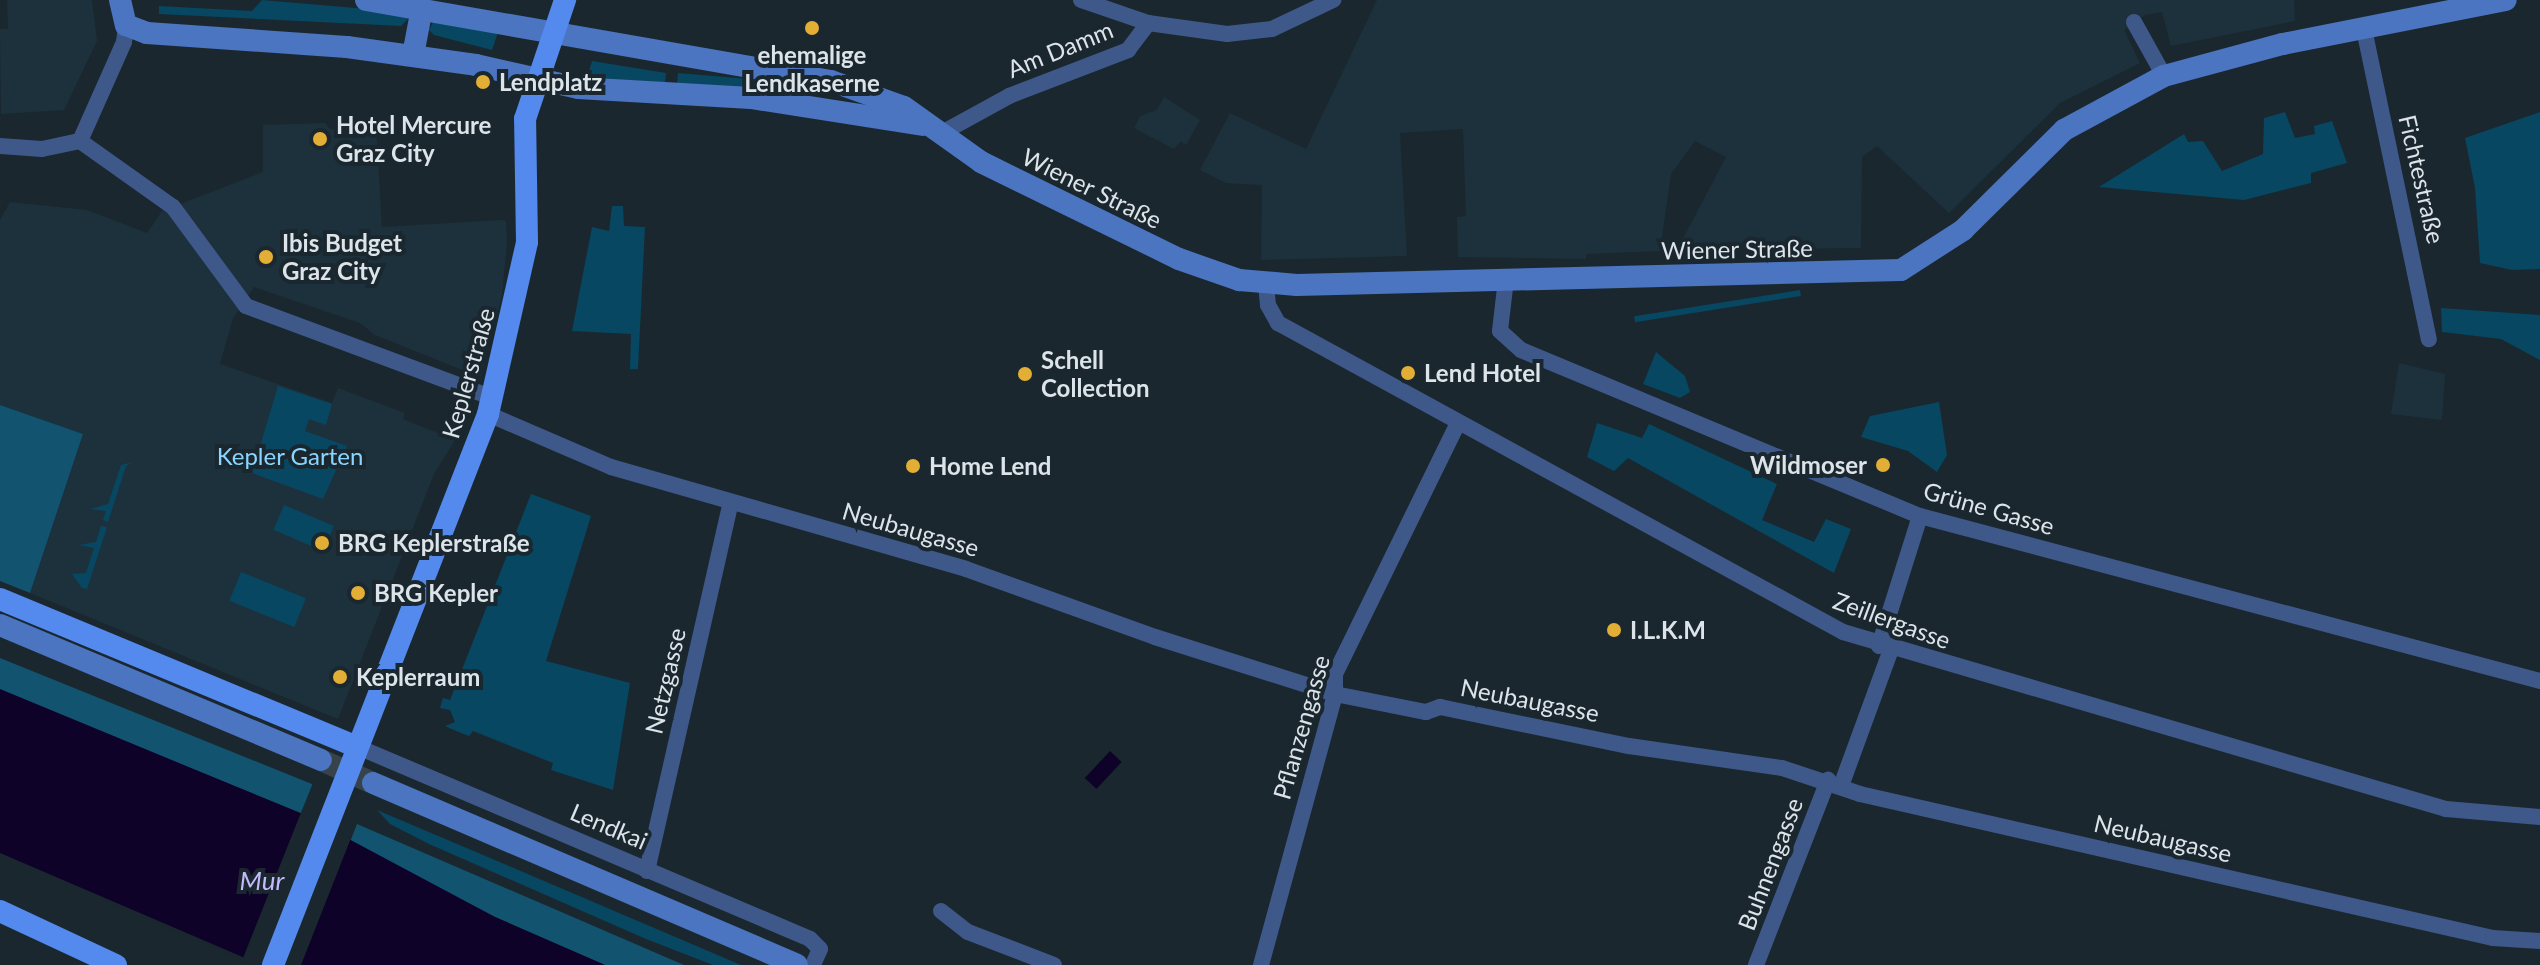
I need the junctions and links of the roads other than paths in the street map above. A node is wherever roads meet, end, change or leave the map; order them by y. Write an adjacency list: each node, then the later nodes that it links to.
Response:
1 (120, 0): 10 (main road)
2 (366, 0): 7 (main road)
3 (565, 0): 12 (main road, Keplerstraße)
4 (1081, 0): 9 (street)
5 (1333, 0): 9 (street, Am Damm)
6 (2506, 0): 11 (main road, Wiener Straße)
7 (422, 8): 12 (main road); 13 (main road)
8 (2134, 22): 14 (street)
9 (1148, 23): 18 (street, Am Damm)
10 (126, 25): 13 (main road); 19 (street)
11 (2364, 29): 14 (main road, Wiener Straße); 23 (street, Fichtestraße)
12 (553, 33): 15 (main road, Keplerstraße); 16 (main road)
13 (413, 55): 15 (main road)
14 (2164, 76): 21 (main road, Wiener Straße)
15 (537, 79): 17 (main road); 24 (main road, Keplerstraße)
16 (816, 79): 17 (main road); 18 (main road)
17 (811, 107): 18 (main road)
18 (936, 130): 22 (main road, Wiener Straße)
19 (80, 141): 20 (street); 24 (street, Neubaugasse)
20 (0, 146)
21 (1506, 279): 22 (main road, Wiener Straße); 27 (street, Grüne Gasse)
22 (1266, 283): 25 (street, Zeillergasse)
23 (2429, 339)
24 (490, 406): 26 (street, Neubaugasse); 33 (main road, Keplerstraße)
25 (1457, 425): 30 (street, Zeillergasse); 32 (street, Pflanzengasse)
26 (731, 502): 32 (street, Neubaugasse); 38 (street, Netzgasse)
27 (1920, 516): 30 (street, Buhnengasse); 31 (street, Grüne Gasse)
28 (0, 599): 33 (main road)
29 (0, 625): 34 (main road)
30 (1885, 648): 36 (street, Buhnengasse); 37 (street, Zeillergasse)
31 (2540, 681)
32 (1335, 694): 36 (street, Neubaugasse); 47 (street, Pflanzengasse)
33 (356, 752): 38 (street, Lendkai); 43 (main road, Keplerstraße)
34 (321, 760)
35 (373, 783): 44 (main road)
36 (1834, 783): 41 (street, Neubaugasse); 48 (street, Buhnengasse)
37 (2540, 817)
38 (647, 871): 45 (street, Lendkai)
39 (0, 911): 42 (main road)
40 (941, 911): 46 (street)
41 (2540, 941)
42 (116, 965)
43 (273, 965)
44 (797, 965)
45 (813, 965)
46 (1054, 965)
47 (1261, 965)
48 (1756, 965)

